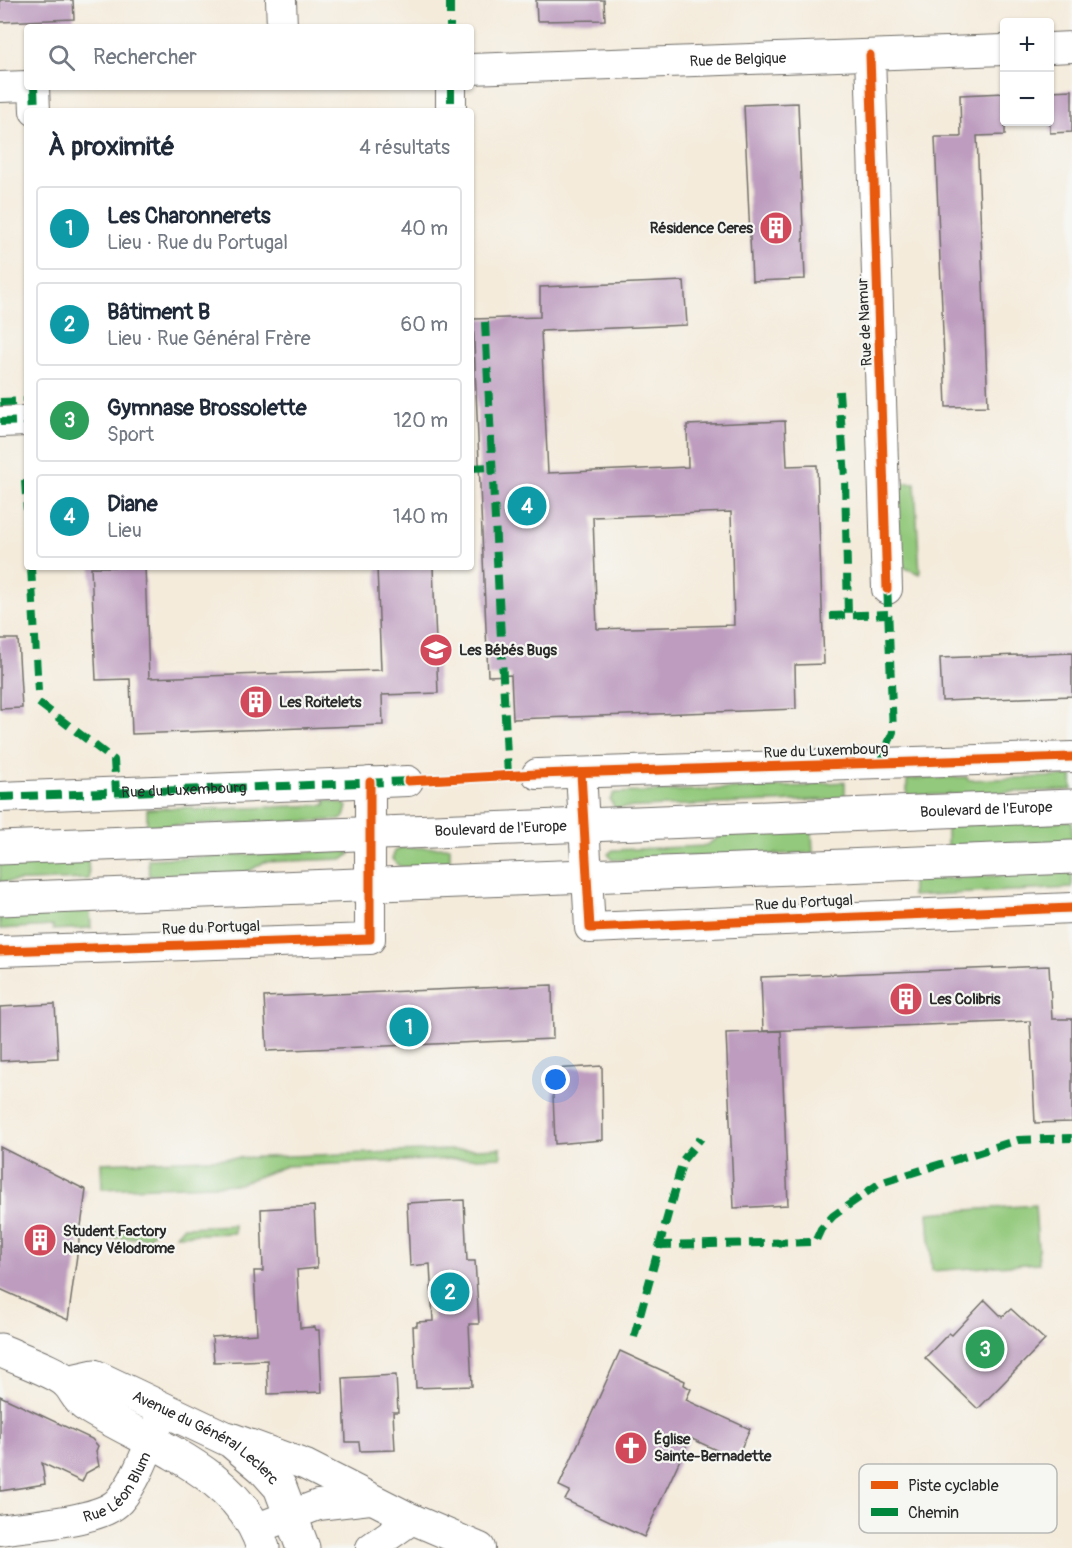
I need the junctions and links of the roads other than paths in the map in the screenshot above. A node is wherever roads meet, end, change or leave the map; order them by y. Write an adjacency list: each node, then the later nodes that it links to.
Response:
1 (280, 0): 2 (street)
2 (282, 24)
3 (1072, 47): 4 (street)
4 (1054, 48)
5 (1000, 50): 6 (street, Rue de Belgique)
6 (870, 55): 7 (street, Rue de Belgique); 18 (street, Rue de Namur)
7 (474, 69)
8 (24, 86): 9 (street)
9 (0, 87)
10 (34, 90): 12 (street)
11 (451, 90): 13 (street)
12 (35, 108)
13 (451, 108)
14 (0, 402): 15 (street)
15 (24, 402)
16 (24, 421): 17 (street)
17 (0, 422)
18 (887, 588)
19 (1072, 757): 20 (street, Rue du Luxembourg)
20 (581, 773): 21 (street, Rue du Luxembourg); 26 (street)
21 (537, 774)
22 (408, 781): 23 (street, Rue du Luxembourg)
23 (370, 782): 24 (street, Rue du Luxembourg); 27 (street)
24 (0, 797)
25 (1072, 806): 26 (main road, Boulevard de l'Europe)
26 (582, 826): 27 (main road, Boulevard de l'Europe); 30 (street)
27 (371, 834): 28 (main road, Boulevard de l'Europe); 31 (street)
28 (0, 848)
29 (1072, 857): 30 (main road)
30 (586, 875): 31 (main road); 33 (street, Rue du Portugal)
31 (370, 885): 32 (main road); 34 (street, Rue du Portugal)
32 (0, 898)
33 (1072, 908)
34 (0, 951)
35 (0, 1350): 36 (main road, Avenue du Général Leclerc)
36 (67, 1382): 37 (main road, Avenue du Général Leclerc); 39 (main road, Avenue du Général Leclerc)
37 (165, 1408): 38 (main road, Avenue du Général Leclerc); 39 (street, Rue Léon Blum)
38 (212, 1431): 40 (street); 41 (main road, Avenue du Général Leclerc)
39 (151, 1440): 43 (street, Rue Léon Blum); 44 (main road, Avenue du Général Leclerc)
40 (370, 1499): 41 (street); 42 (street)
41 (292, 1514): 44 (street); 45 (main road, Avenue du Général Leclerc)
42 (412, 1519): 46 (street); 47 (street)
43 (0, 1530)
44 (259, 1538)
45 (303, 1548)
46 (371, 1548)
47 (480, 1548)

